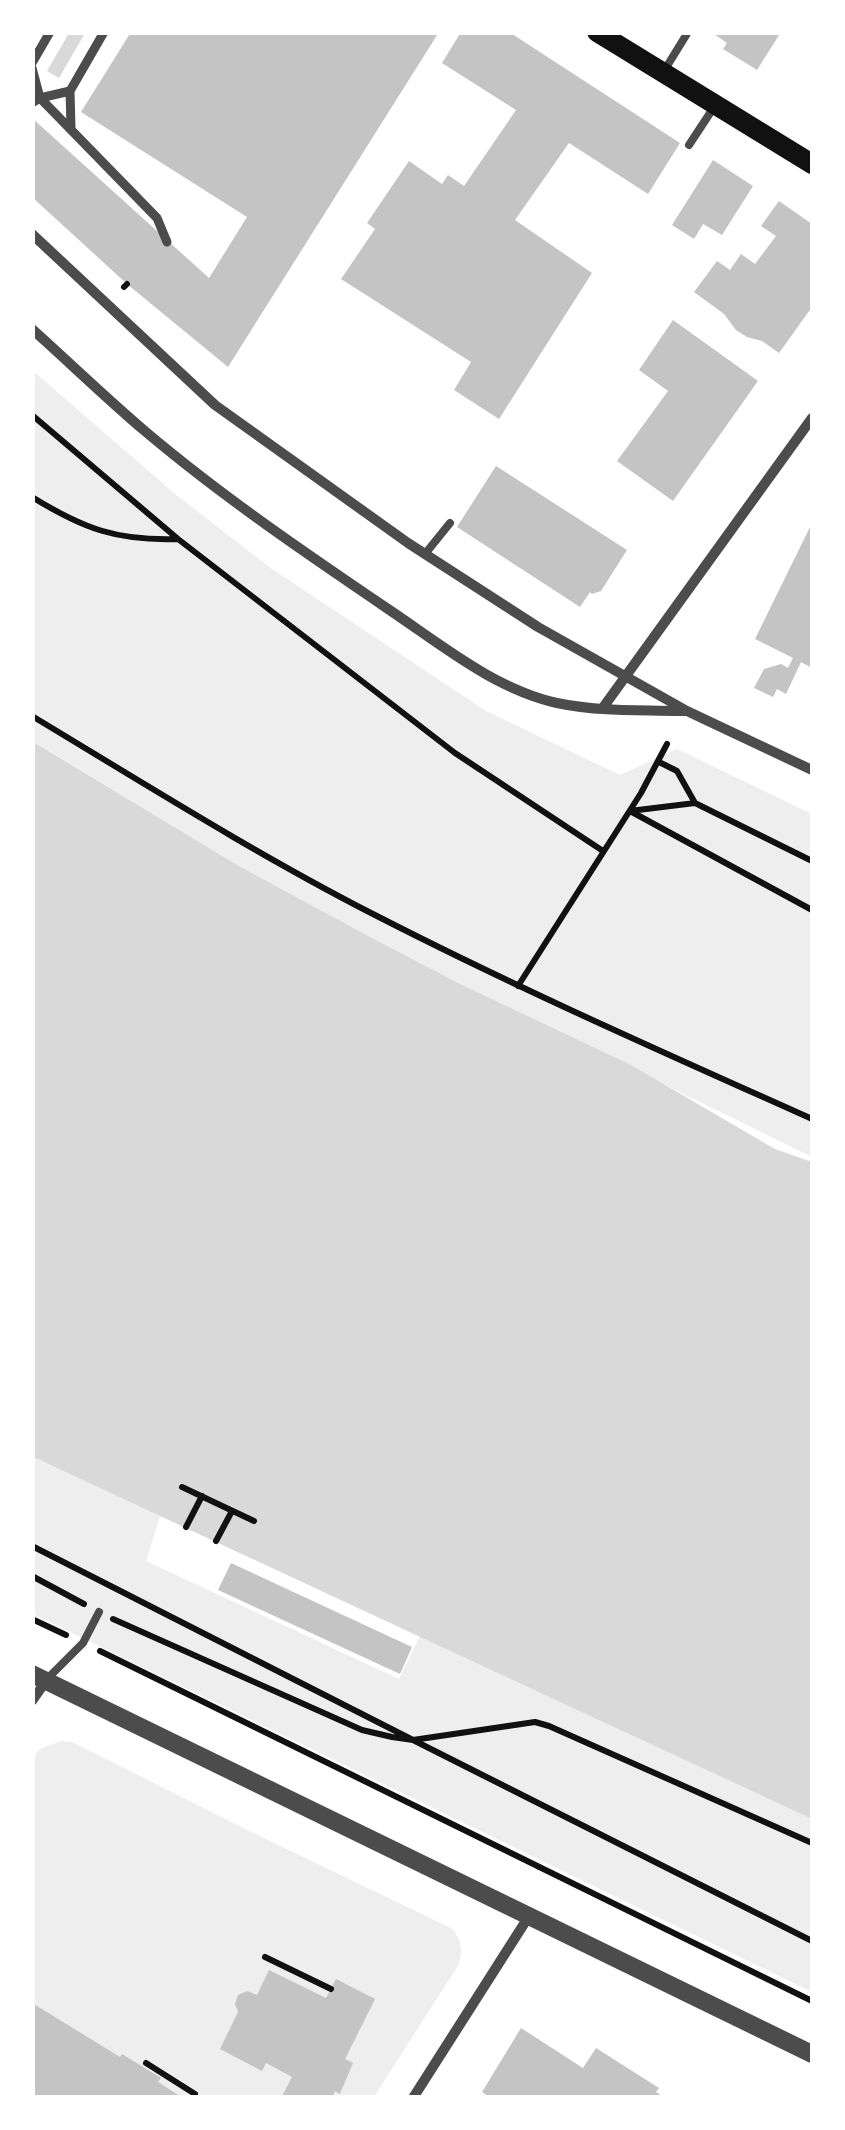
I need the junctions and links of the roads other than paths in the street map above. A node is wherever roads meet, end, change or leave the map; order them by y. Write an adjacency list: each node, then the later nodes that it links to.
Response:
1 (50, 32): 5 (street)
2 (104, 32): 7 (street)
3 (597, 32): 6 (main road)
4 (688, 32): 6 (lane)
5 (32, 65): 8 (street)
6 (662, 74): 9 (main road)
7 (70, 90): 8 (street); 10 (street)
8 (36, 100): 10 (street)
9 (714, 105): 11 (lane); 12 (main road)
10 (71, 128): 14 (street)
11 (689, 145)
12 (812, 164)
13 (32, 234): 18 (street)
14 (167, 242)
15 (32, 330): 20 (street)
16 (812, 418): 19 (street)
17 (450, 523): 18 (lane)
18 (426, 554): 19 (street)
19 (626, 676): 20 (street); 21 (street)
20 (602, 709): 21 (street)
21 (687, 711): 22 (street)
22 (812, 770)
23 (100, 1612): 24 (lane)
24 (39, 1677): 25 (street); 26 (street)
25 (32, 1701)
26 (528, 1916): 27 (street); 28 (street)
27 (812, 2054)
28 (414, 2098)

